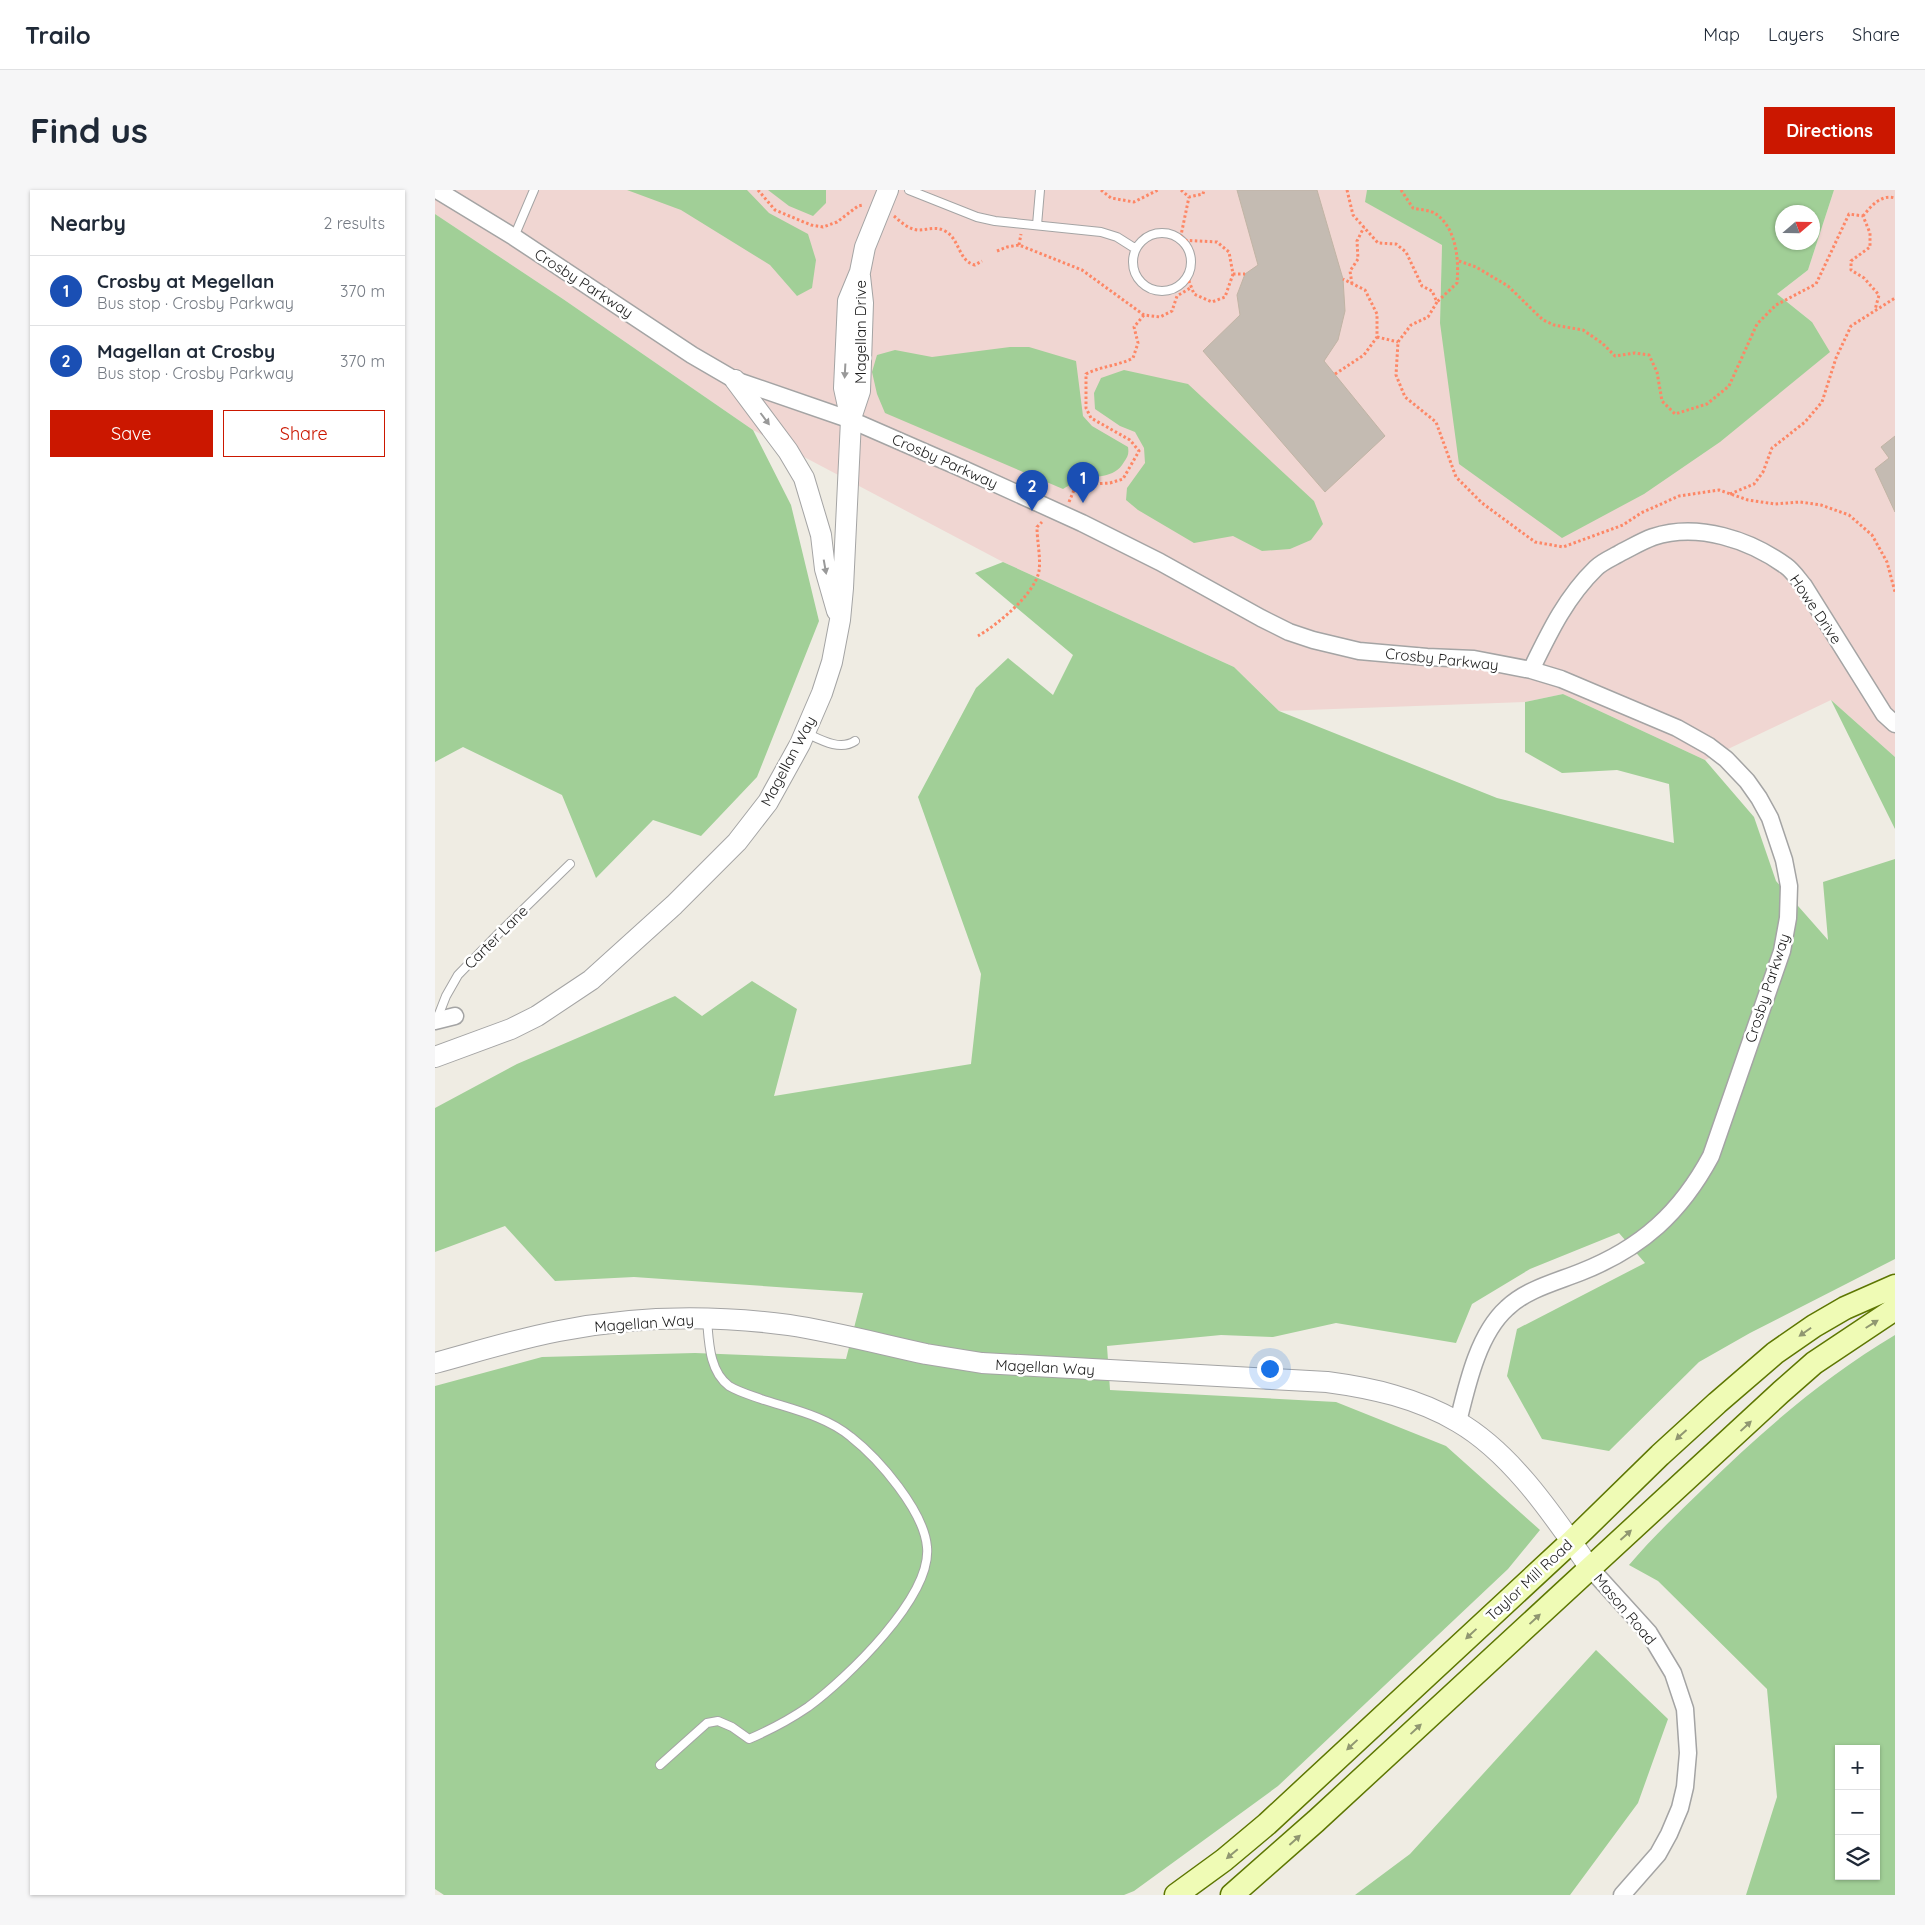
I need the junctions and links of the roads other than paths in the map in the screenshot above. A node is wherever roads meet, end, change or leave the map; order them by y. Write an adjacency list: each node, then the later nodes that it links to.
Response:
1 (437, 190): 7 (street, Crosby Parkway)
2 (534, 190): 7 (lane)
3 (888, 190): 10 (street, Magellan Drive)
4 (909, 190): 6 (lane)
5 (1040, 190): 6 (lane)
6 (1037, 225): 8 (lane)
7 (514, 237): 9 (street, Crosby Parkway)
8 (1136, 249): 8 (lane)
9 (735, 380): 10 (street, Crosby Parkway); 11 (street, one-way to 11)
10 (851, 420): 11 (street, Magellan Way); 12 (street, Crosby Parkway)
11 (840, 620): 14 (street, Magellan Way)
12 (1531, 670): 13 (street, Howe Drive); 24 (street, Crosby Parkway)
13 (1895, 724)
14 (805, 733): 15 (lane); 19 (street, Magellan Way)
15 (855, 741)
16 (570, 864): 18 (lane, Carter Lane)
17 (455, 1016): 18 (street)
18 (435, 1021)
19 (435, 1057)
20 (1895, 1286): 25 (main road, Taylor Mill Road, one-way to 25)
21 (1895, 1309): 26 (main road, one-way to 21)
22 (707, 1320): 23 (street, Magellan Way); 24 (street, Magellan Way); 27 (lane)
23 (435, 1363)
24 (1458, 1422): 25 (street, Magellan Way)
25 (1571, 1542): 26 (street, Magellan Way); 28 (main road, Taylor Mill Road, one-way to 28)
26 (1590, 1568): 29 (main road, one-way to 26); 30 (street, Mason Road)
27 (660, 1765)
28 (1176, 1895)
29 (1232, 1895)
30 (1622, 1895)

